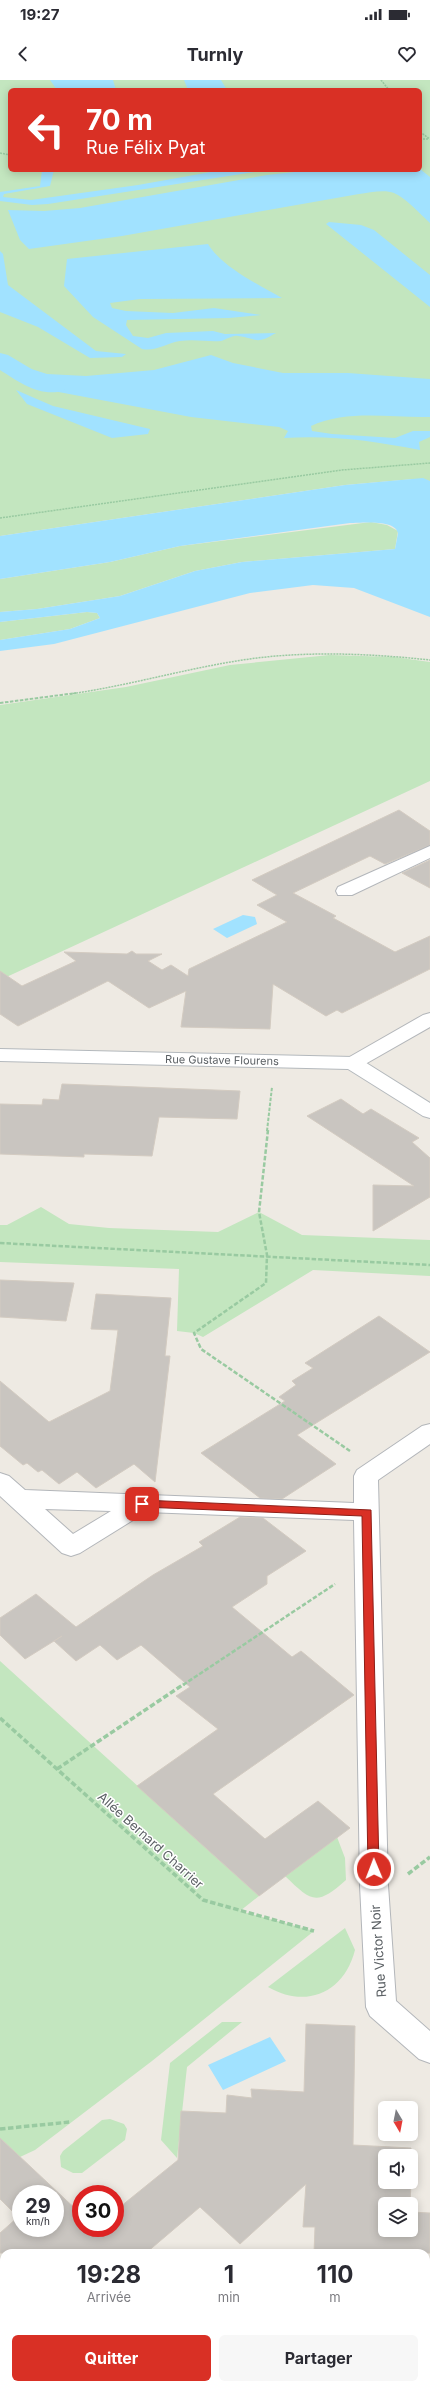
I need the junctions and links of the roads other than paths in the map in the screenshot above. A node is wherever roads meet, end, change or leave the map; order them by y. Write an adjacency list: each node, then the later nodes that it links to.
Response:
1 (430, 851): 2 (street)
2 (345, 890)
3 (430, 1019): 5 (street)
4 (0, 1055): 5 (street, Rue Gustave Flourens)
5 (353, 1063): 6 (street)
6 (430, 1112)
7 (430, 1432): 11 (street, Rue Victor Noir)
8 (0, 1482): 9 (street)
9 (19, 1498): 10 (street); 10 (street)
10 (142, 1504): 11 (street)
11 (367, 1512): 12 (street, Rue Victor Noir)
12 (430, 2050)

